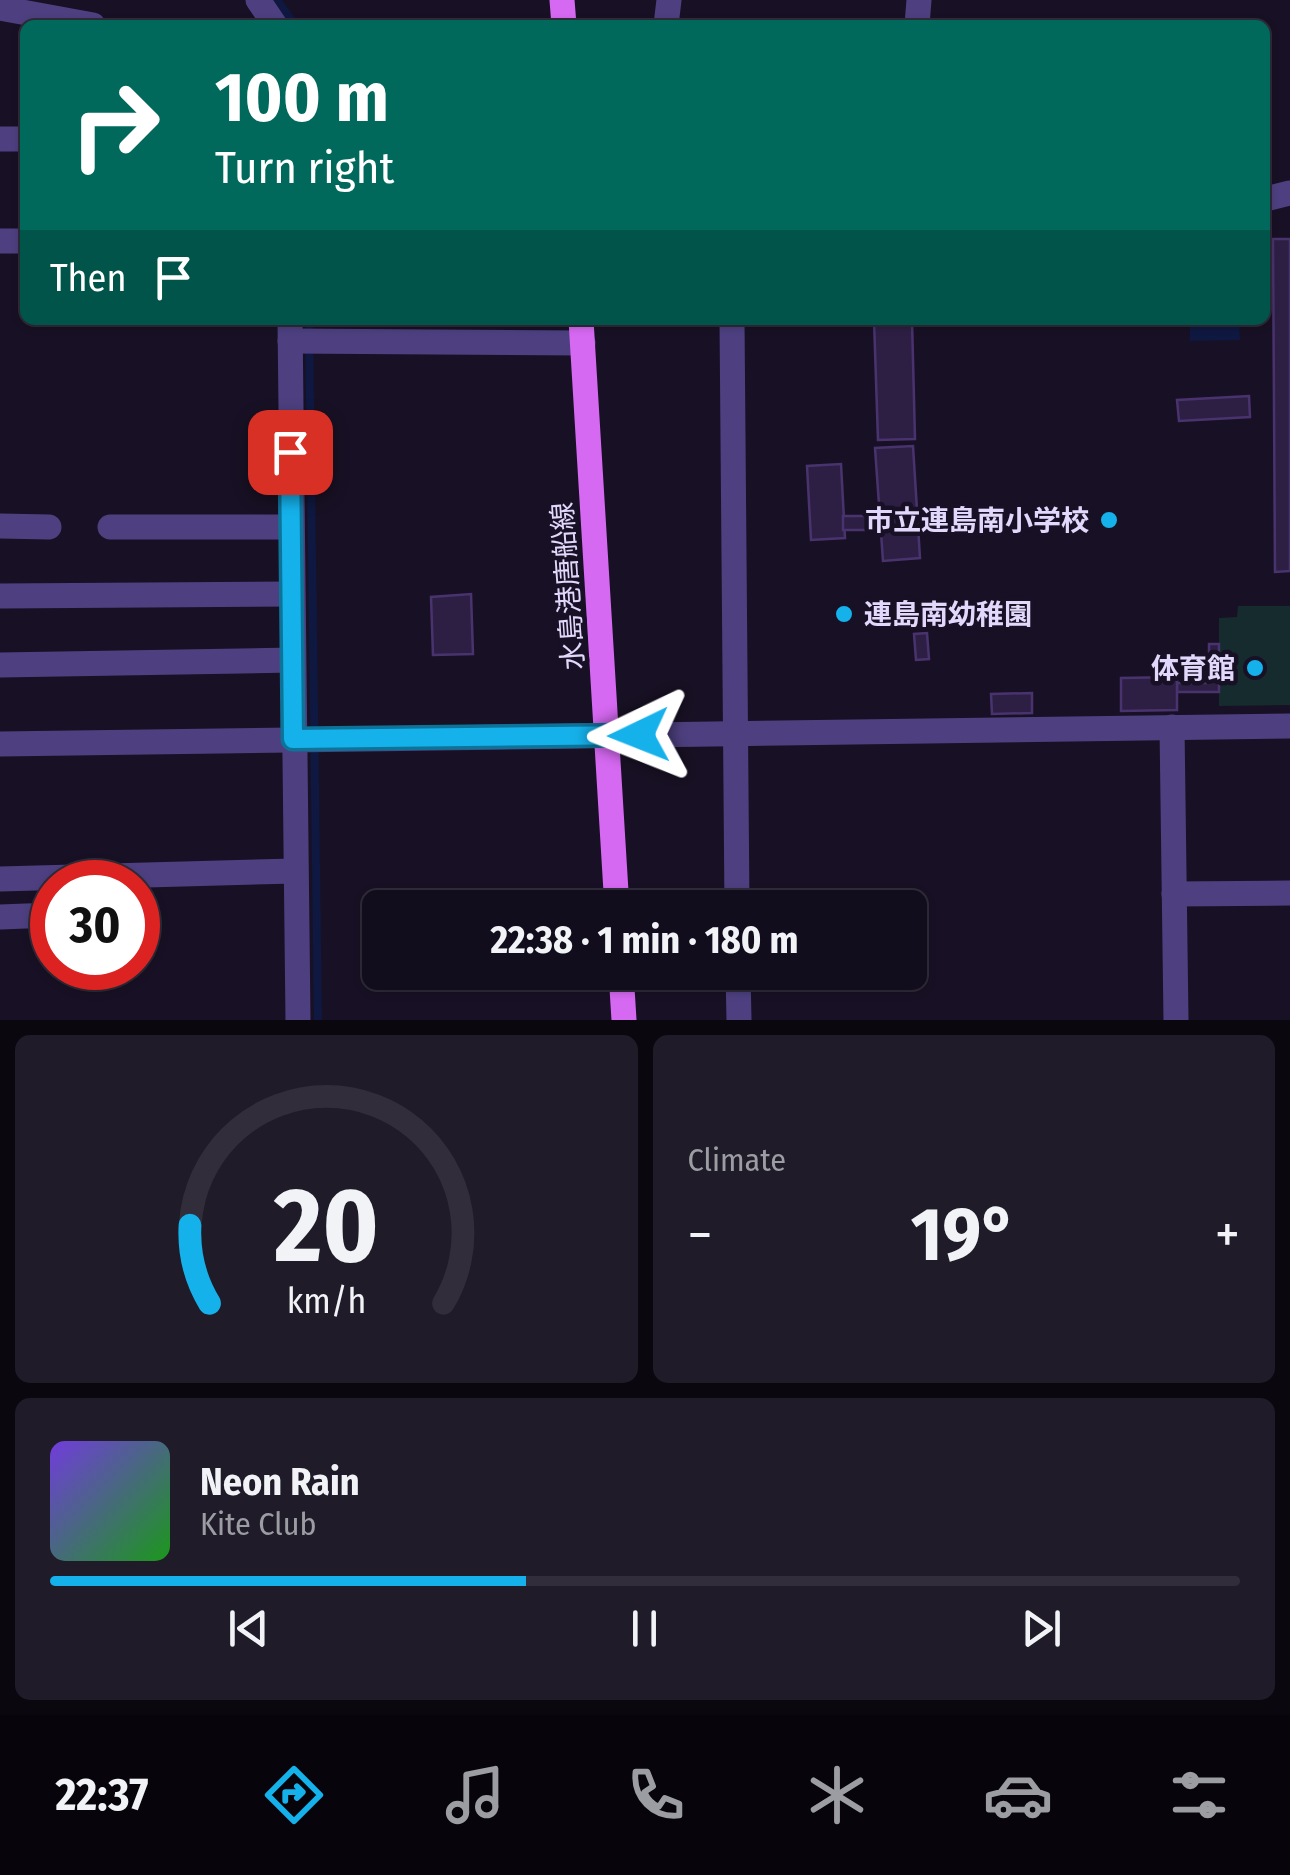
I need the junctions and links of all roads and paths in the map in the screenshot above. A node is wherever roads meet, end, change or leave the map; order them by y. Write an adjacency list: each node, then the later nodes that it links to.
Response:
1 (0, 8): 2 (street)
2 (65, 20)
3 (732, 325): 16 (street)
4 (582, 331): 5 (street); 17 (main road, 水島港唐船線)
5 (299, 336): 9 (street)
6 (0, 526): 7 (street)
7 (49, 526)
8 (110, 527): 9 (street)
9 (291, 527): 10 (street)
10 (291, 594): 11 (street); 12 (street)
11 (0, 596)
12 (292, 660): 13 (street); 18 (street)
13 (0, 665)
14 (1290, 726): 15 (street)
15 (1172, 727): 16 (street); 25 (street)
16 (734, 731): 17 (street); 23 (street)
17 (607, 736): 18 (street); 22 (main road, 水島港唐船線)
18 (306, 739): 19 (street); 20 (street)
19 (0, 744)
20 (295, 871): 21 (street); 30 (street)
21 (0, 879)
22 (616, 890)
23 (737, 890)
24 (1290, 893): 25 (street)
25 (1174, 894): 33 (street)
26 (30, 915): 27 (street)
27 (0, 916)
28 (622, 990): 31 (main road)
29 (738, 990): 32 (street)
30 (298, 1020)
31 (624, 1020)
32 (739, 1020)
33 (1176, 1020)

